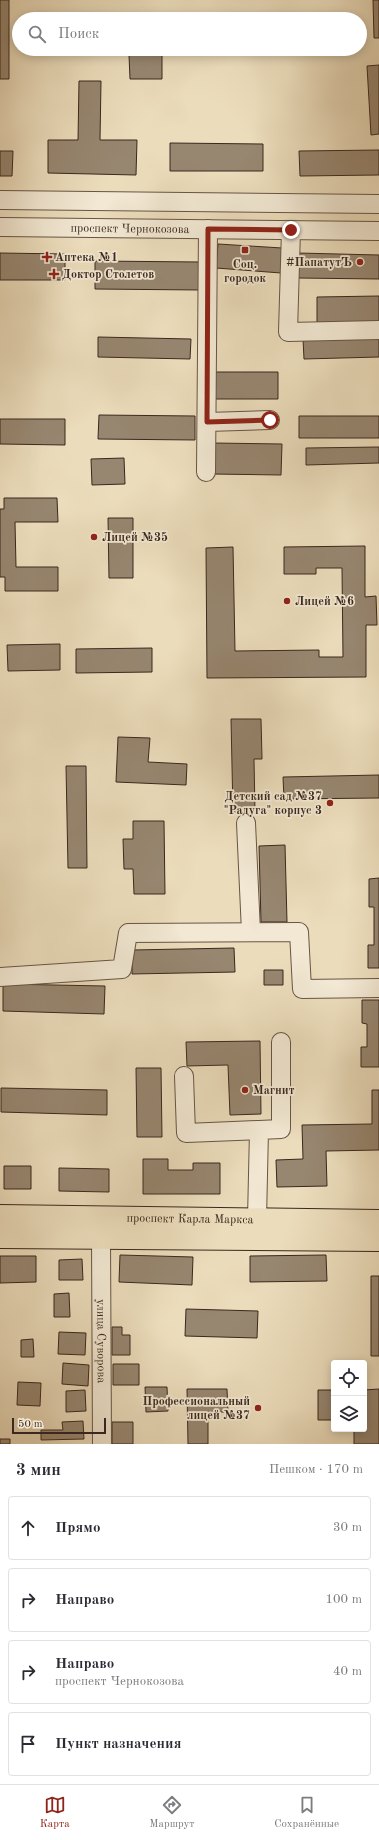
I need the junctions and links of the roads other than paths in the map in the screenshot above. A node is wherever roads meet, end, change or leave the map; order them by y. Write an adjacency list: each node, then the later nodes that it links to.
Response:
1 (0, 200): 2 (street)
2 (379, 204)
3 (0, 227): 4 (street, проспект Чернокозова)
4 (208, 229): 5 (street, проспект Чернокозова); 9 (street)
5 (291, 230): 6 (street, проспект Чернокозова); 7 (street)
6 (379, 231)
7 (379, 330)
8 (270, 420): 9 (street)
9 (207, 422): 10 (street)
10 (206, 472)
11 (246, 822): 12 (street)
12 (251, 932): 13 (street); 14 (street)
13 (0, 977)
14 (379, 988)
15 (281, 1042): 17 (street)
16 (184, 1076): 17 (street)
17 (259, 1130): 19 (street)
18 (0, 1216): 19 (main road, проспект Карла Маркса)
19 (257, 1220): 20 (main road, проспект Карла Маркса)
20 (379, 1221)
21 (0, 1237): 22 (main road, проспект Карла Маркса)
22 (101, 1238): 23 (main road, проспект Карла Маркса); 24 (street, улица Суворова)
23 (379, 1240)
24 (102, 1444)

